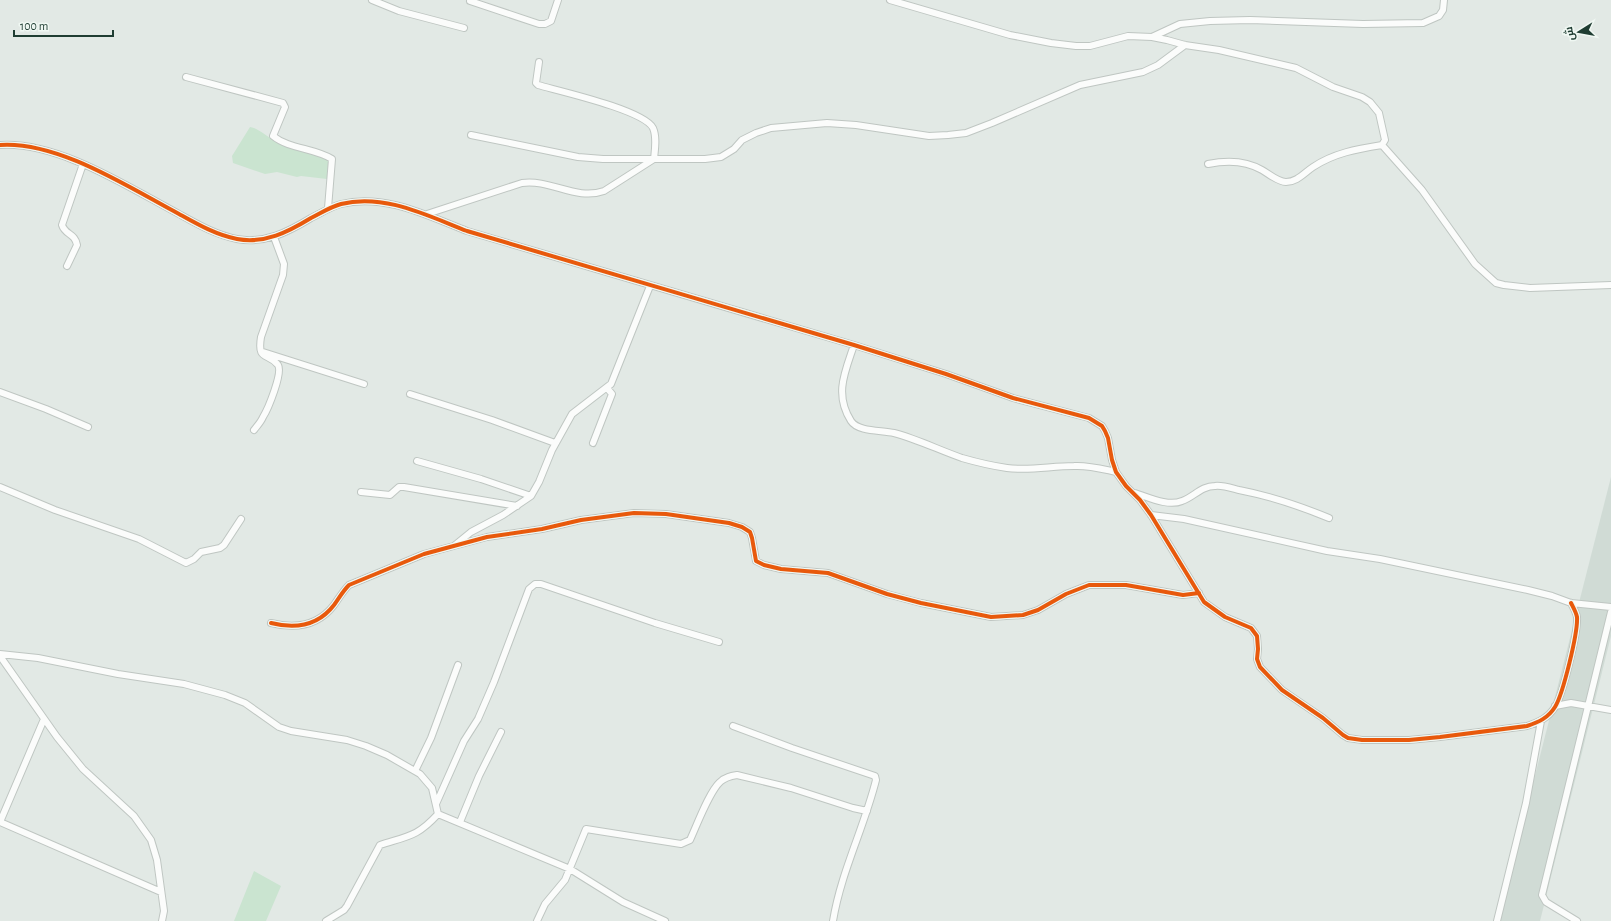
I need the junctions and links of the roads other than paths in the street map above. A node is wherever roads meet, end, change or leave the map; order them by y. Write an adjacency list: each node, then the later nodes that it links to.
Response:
1 (372, 0): 6 (street)
2 (558, 0): 5 (street)
3 (890, 0): 7 (street)
4 (1444, 0): 7 (street)
5 (470, 1)
6 (464, 28)
7 (1152, 37): 8 (street)
8 (1184, 46): 13 (street); 14 (street)
9 (540, 62): 14 (street)
10 (186, 77): 17 (street)
11 (471, 135): 14 (street)
12 (0, 145): 15 (street)
13 (1382, 145): 16 (street); 21 (street)
14 (654, 159): 18 (street)
15 (83, 164): 19 (street); 20 (street)
16 (1208, 164)
17 (328, 208): 18 (street); 19 (street)
18 (426, 214): 22 (street)
19 (274, 237): 24 (street)
20 (67, 266)
21 (1611, 285)
22 (650, 286): 23 (street); 26 (street)
23 (854, 345): 34 (street); 34 (street)
24 (260, 351): 25 (street); 30 (street)
25 (364, 384)
26 (607, 388): 31 (street); 32 (street)
27 (0, 392): 29 (street)
28 (410, 394): 32 (street)
29 (88, 427)
30 (254, 430)
31 (593, 443)
32 (555, 444): 38 (street)
33 (417, 461): 38 (street)
34 (1116, 472): 37 (street)
35 (0, 487): 42 (street)
36 (361, 492): 39 (street)
37 (1133, 492): 40 (street); 41 (street)
38 (531, 496): 39 (street)
39 (517, 506): 43 (street)
40 (1151, 514): 44 (street); 45 (street)
41 (1329, 518)
42 (241, 519)
43 (454, 546): 44 (street); 48 (street)
44 (1198, 594): 56 (street)
45 (1571, 603): 46 (street); 53 (street)
46 (1611, 608)
47 (1611, 612): 52 (street)
48 (271, 623)
49 (719, 642): 60 (street)
50 (0, 655): 55 (street); 59 (street)
51 (458, 665): 59 (street)
52 (1589, 705): 53 (street); 54 (street); 73 (street)
53 (1555, 706): 56 (street)
54 (1611, 710)
55 (44, 719): 63 (street); 66 (street)
56 (1541, 721): 72 (street)
57 (733, 726): 61 (street)
58 (502, 732): 64 (street)
59 (414, 771): 60 (street)
60 (436, 804): 62 (street)
61 (867, 811): 65 (street); 71 (street)
62 (438, 814): 64 (street); 68 (street)
63 (0, 822): 66 (street)
64 (460, 822): 65 (street)
65 (570, 869): 69 (street); 70 (street)
66 (161, 892): 67 (street)
67 (162, 921)
68 (326, 921)
69 (538, 921)
70 (665, 921)
71 (833, 921)
72 (1497, 921)
73 (1577, 921)

